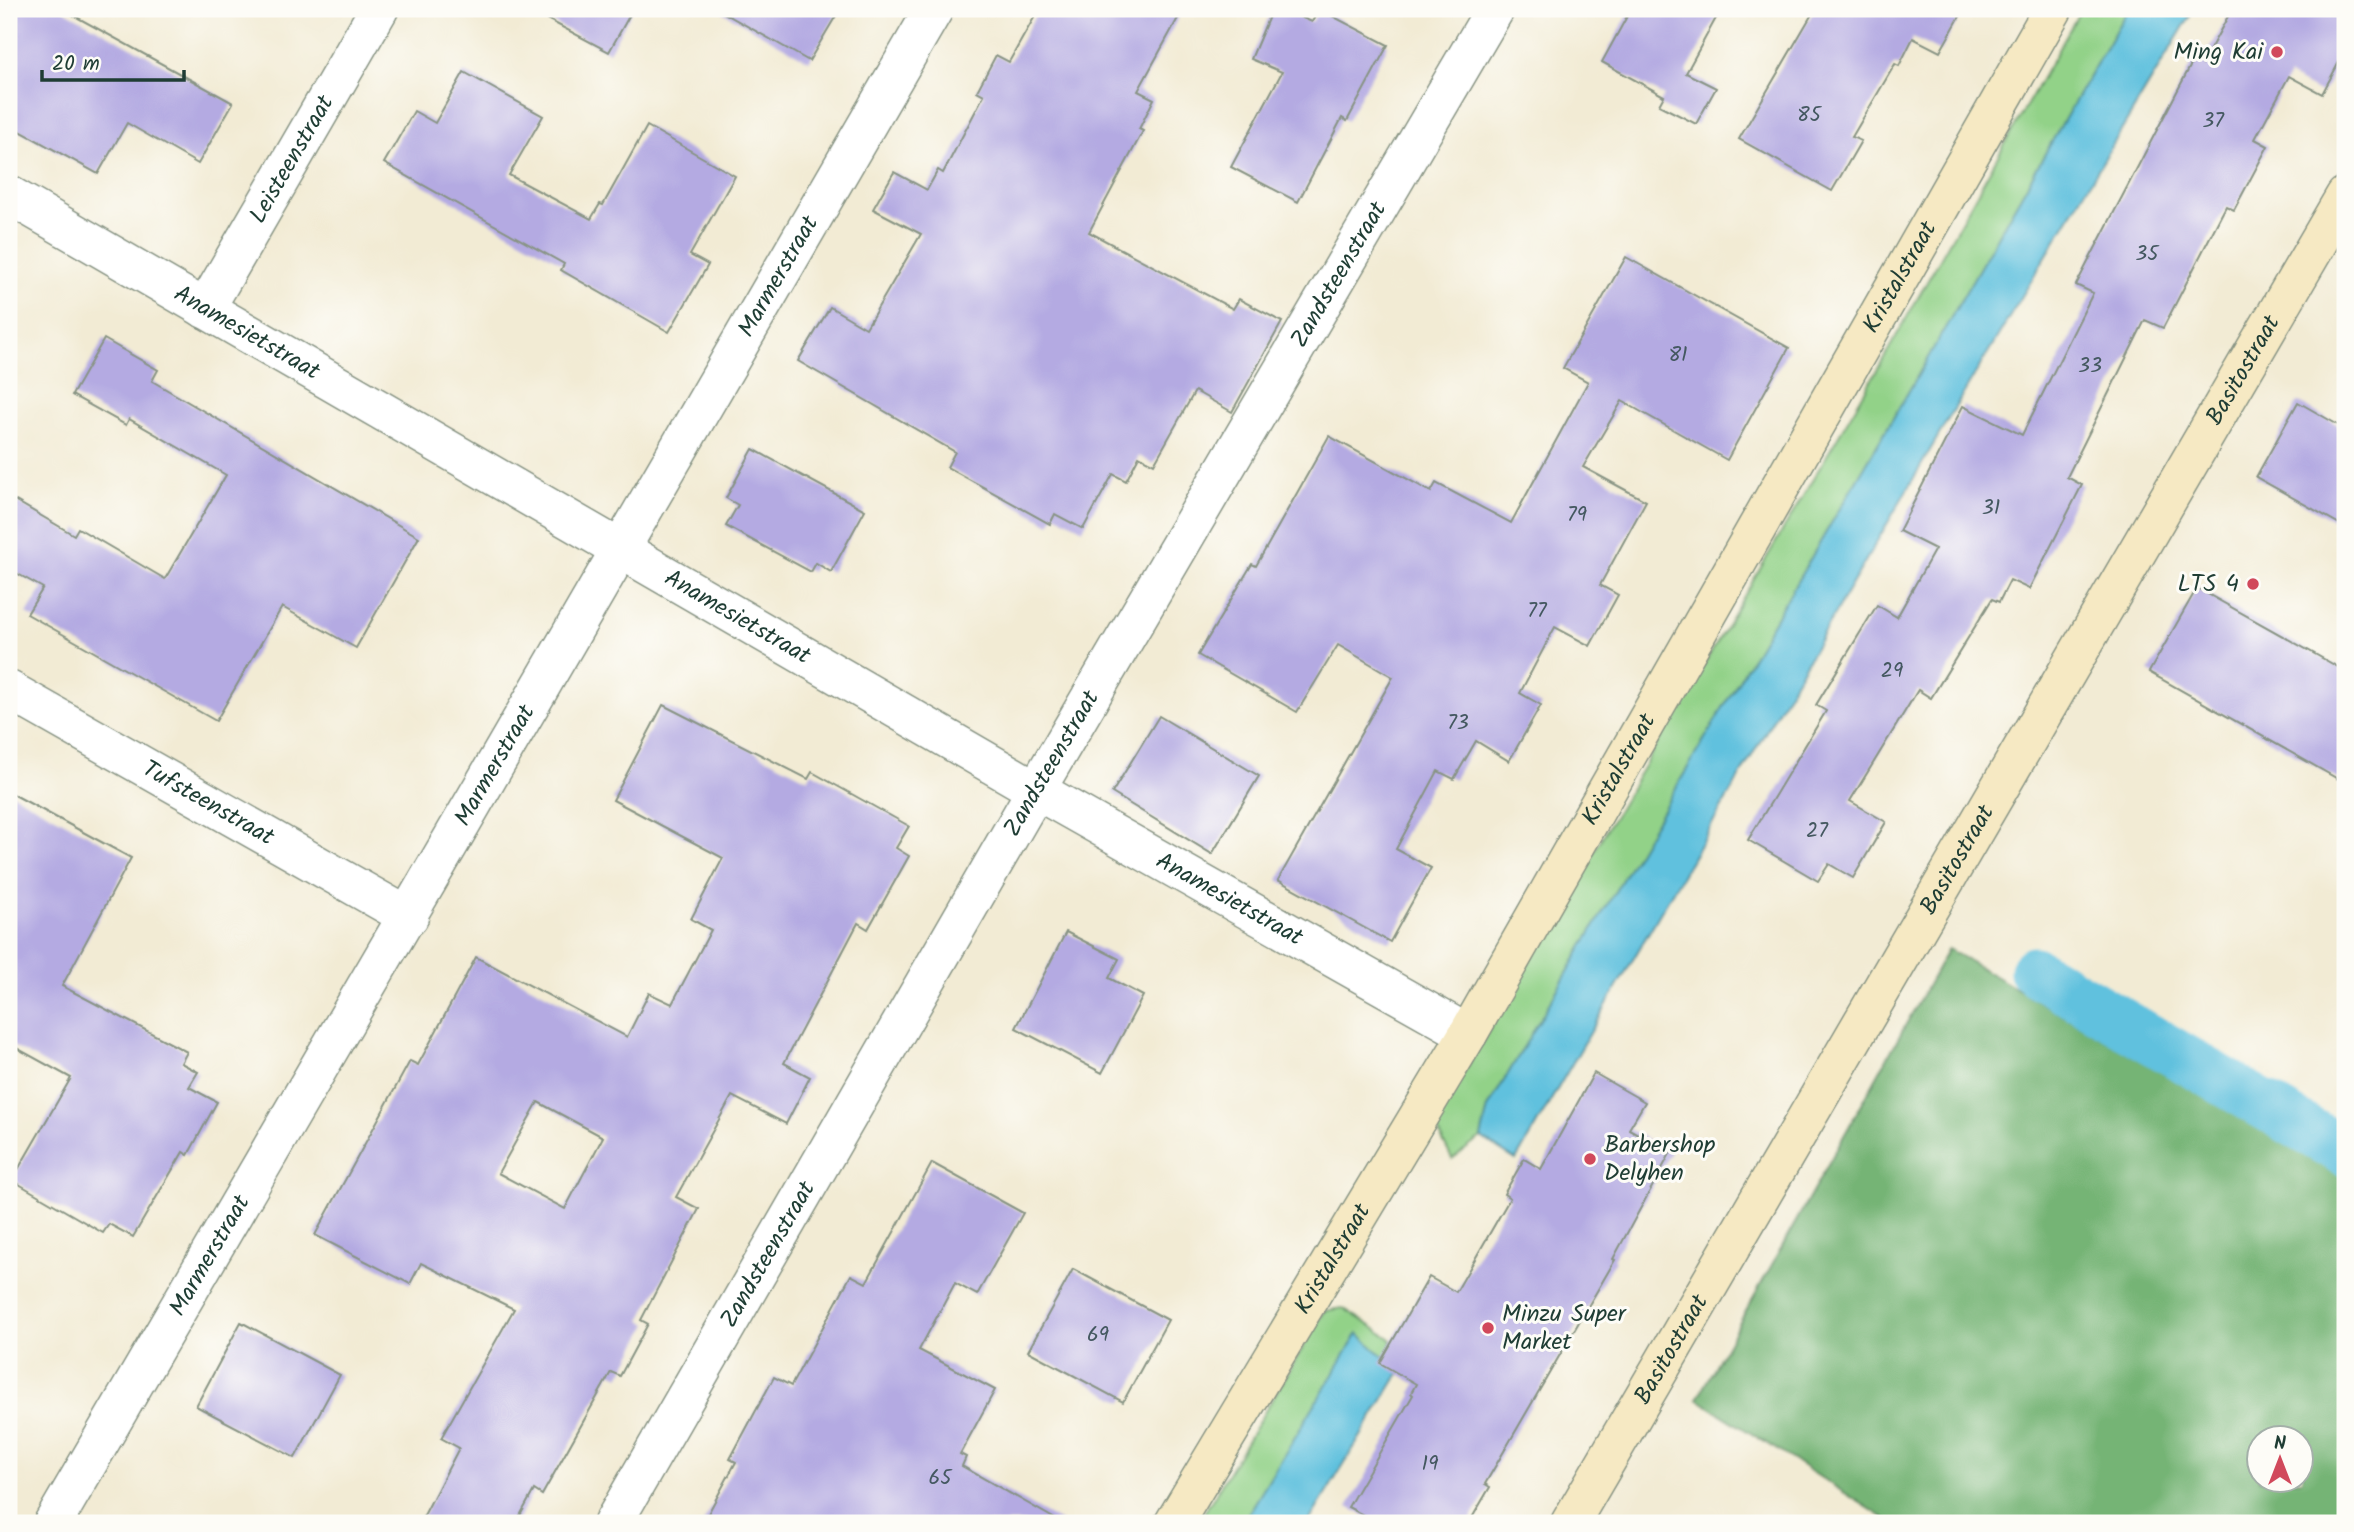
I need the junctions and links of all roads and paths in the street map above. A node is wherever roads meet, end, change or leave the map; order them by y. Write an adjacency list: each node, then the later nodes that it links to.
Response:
1 (379, 9): 7 (street, Leisteenstraat)
2 (934, 9): 8 (street, Marmerstraat)
3 (1495, 9): 10 (street, Zandsteenstraat)
4 (2053, 9): 12 (street, Kristalstraat)
5 (9, 195): 7 (street, Anamesietstraat)
6 (2345, 196): 16 (street, Basitostraat)
7 (205, 309): 8 (street, Anamesietstraat)
8 (619, 548): 10 (street, Anamesietstraat); 11 (street, Marmerstraat)
9 (9, 690): 11 (street, Tufsteenstraat)
10 (1036, 790): 12 (street, Anamesietstraat); 14 (street, Zandsteenstraat)
11 (409, 917): 13 (street, Marmerstraat)
12 (1468, 1034): 15 (street, Kristalstraat)
13 (53, 1523)
14 (613, 1523)
15 (1174, 1523)
16 (1570, 1523)

